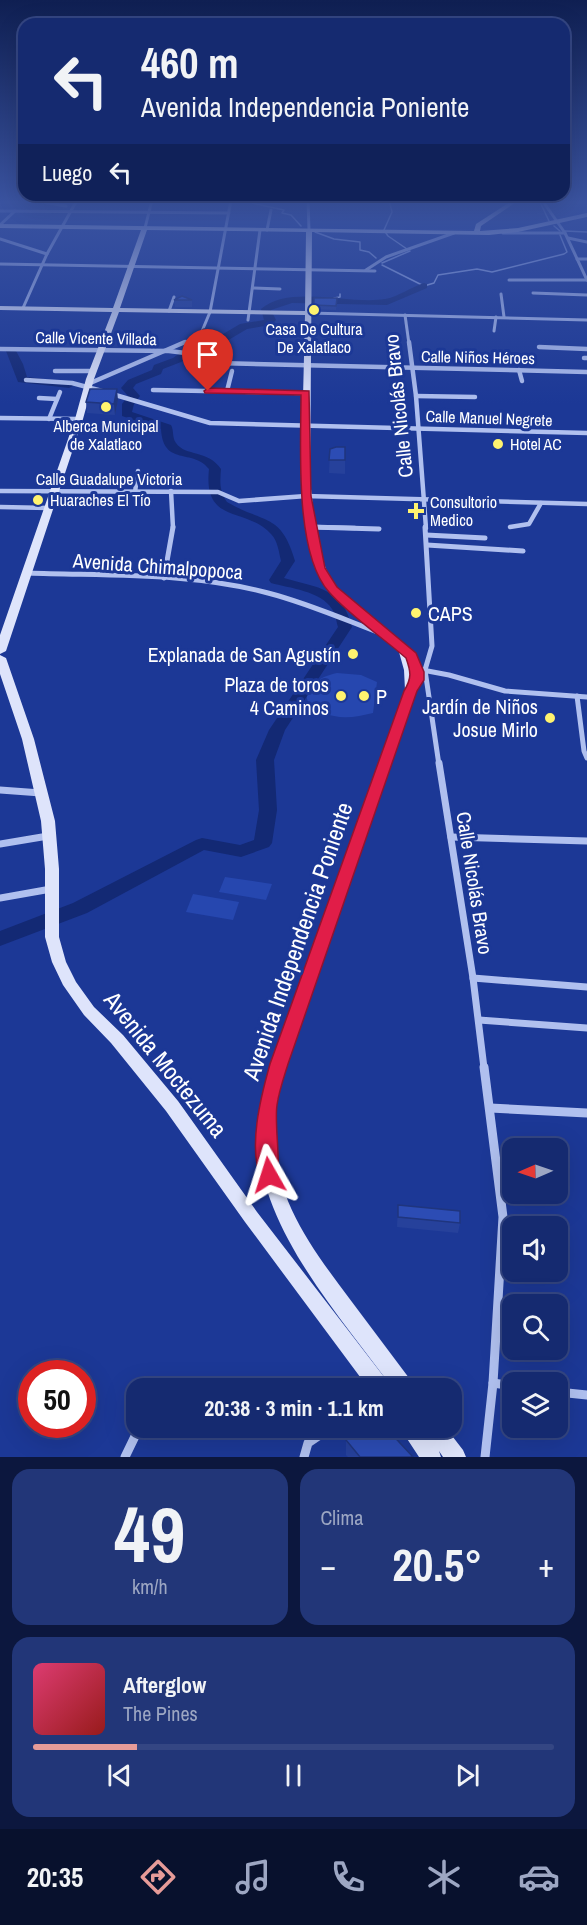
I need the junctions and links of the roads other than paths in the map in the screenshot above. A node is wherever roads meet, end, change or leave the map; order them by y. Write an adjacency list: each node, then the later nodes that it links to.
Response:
1 (43, 268): 20 (street)
2 (131, 268): 21 (main road)
3 (220, 268): 4 (street); 23 (street)
4 (256, 268): 6 (street); 11 (street)
5 (369, 268): 7 (street)
6 (308, 269): 7 (street); 18 (main road)
7 (366, 270): 8 (street)
8 (375, 271)
9 (509, 280): 10 (street)
10 (587, 280)
11 (254, 288): 12 (street); 25 (street)
12 (280, 289)
13 (551, 290): 14 (street)
14 (587, 292): 15 (street)
15 (533, 293)
16 (501, 294): 27 (street)
17 (174, 297): 22 (street)
18 (309, 306): 24 (street); 25 (main road); 36 (main road)
19 (0, 308): 20 (main road)
20 (23, 308): 21 (main road)
21 (117, 310): 22 (main road); 33 (main road)
22 (169, 311): 23 (main road)
23 (210, 312): 25 (main road); 34 (street)
24 (405, 315): 26 (street); 37 (street, Calle Nicolás Bravo)
25 (248, 317)
26 (496, 317): 27 (street); 29 (street)
27 (504, 317): 28 (street)
28 (587, 320)
29 (494, 331)
30 (0, 347): 33 (street, Calle Vicente Villada)
31 (539, 347): 32 (street)
32 (587, 349)
33 (102, 350): 34 (street, Calle Vicente Villada); 40 (main road)
34 (169, 351): 35 (street, Calle Vicente Villada); 45 (street)
35 (192, 353): 36 (street, Calle Niños Héroes)
36 (308, 366): 37 (street, Calle Niños Héroes); 49 (main road)
37 (411, 368): 38 (street, Calle Niños Héroes); 50 (street, Calle Nicolás Bravo)
38 (519, 370): 42 (street, Calle Niños Héroes); 44 (street)
39 (55, 371): 40 (street)
40 (93, 371): 45 (main road)
41 (232, 371): 47 (street)
42 (587, 372)
43 (26, 380): 45 (street)
44 (522, 381)
45 (88, 385): 56 (main road); 57 (street, Calle Manuel Negrete)
46 (153, 390): 47 (street)
47 (227, 391): 49 (street)
48 (60, 392): 53 (street)
49 (306, 393): 57 (main road)
50 (416, 396): 51 (street); 58 (street, Calle Nicolás Bravo)
51 (475, 397)
52 (39, 398): 53 (street)
53 (57, 399): 55 (street)
54 (0, 418): 55 (street)
55 (49, 419): 56 (street)
56 (79, 419): 62 (main road)
57 (306, 425): 58 (street, Calle Manuel Negrete); 65 (main road)
58 (417, 428): 59 (street, Calle Manuel Negrete); 66 (street, Calle Nicolás Bravo)
59 (587, 433)
60 (138, 471): 63 (street)
61 (0, 491): 62 (street, Calle Guadalupe Victoria)
62 (54, 492): 63 (street, Calle Guadalupe Victoria); 70 (main road)
63 (135, 492): 64 (street, Calle Guadalupe Victoria)
64 (171, 492): 65 (street, Calle Guadalupe Victoria); 79 (street)
65 (306, 496): 66 (street, Calle Guadalupe Victoria); 71 (main road)
66 (424, 500): 67 (street, Calle Guadalupe Victoria); 74 (street, Calle Nicolás Bravo)
67 (541, 503): 68 (street, Calle Guadalupe Victoria); 72 (street)
68 (587, 504)
69 (0, 507): 70 (street)
70 (49, 508): 78 (main road)
71 (311, 527): 73 (street); 80 (main road)
72 (510, 527)
73 (379, 529)
74 (426, 535): 75 (street); 76 (street, Calle Nicolás Bravo)
75 (485, 538)
76 (427, 545): 77 (street); 84 (street, Calle Nicolás Bravo)
77 (523, 551)
78 (28, 573): 79 (street, Avenida Chimalpopoca); 81 (main road)
79 (164, 578): 80 (street, Avenida Chimalpopoca)
80 (385, 634): 82 (main road)
81 (0, 651)
82 (404, 652): 84 (main road); 85 (main road, Avenida Independencia Poniente)
83 (0, 658): 90 (main road)
84 (421, 669): 85 (main road, Avenida Independencia Poniente); 86 (street); 92 (street, Calle Nicolás Bravo)
85 (411, 690): 104 (main road, Avenida Independencia Poniente)
86 (577, 696): 87 (street); 88 (street)
87 (587, 697)
88 (587, 758)
89 (0, 790): 90 (street)
90 (41, 793): 91 (main road, Avenida Moctezuma)
91 (49, 836): 94 (street); 95 (main road, Avenida Moctezuma)
92 (451, 837): 93 (street); 97 (street, Calle Nicolás Bravo)
93 (587, 841)
94 (0, 844)
95 (52, 889): 96 (street); 103 (main road, Avenida Moctezuma)
96 (0, 898)
97 (473, 978): 98 (street); 99 (street, Calle Nicolás Bravo)
98 (587, 987)
99 (479, 1020): 100 (street); 101 (street, Calle Nicolás Bravo)
100 (587, 1028)
101 (490, 1108): 102 (street); 105 (street, Calle Nicolás Bravo)
102 (587, 1113)
103 (373, 1378)
104 (397, 1378)
105 (493, 1383): 106 (street); 117 (street, Calle Nicolás Bravo)
106 (502, 1384)
107 (568, 1393): 108 (street)
108 (587, 1395)
109 (134, 1438): 113 (street)
110 (315, 1438): 114 (street)
111 (417, 1438): 115 (main road)
112 (442, 1438): 116 (main road)
113 (125, 1457)
114 (304, 1457)
115 (431, 1457)
116 (456, 1457)
117 (485, 1457)

